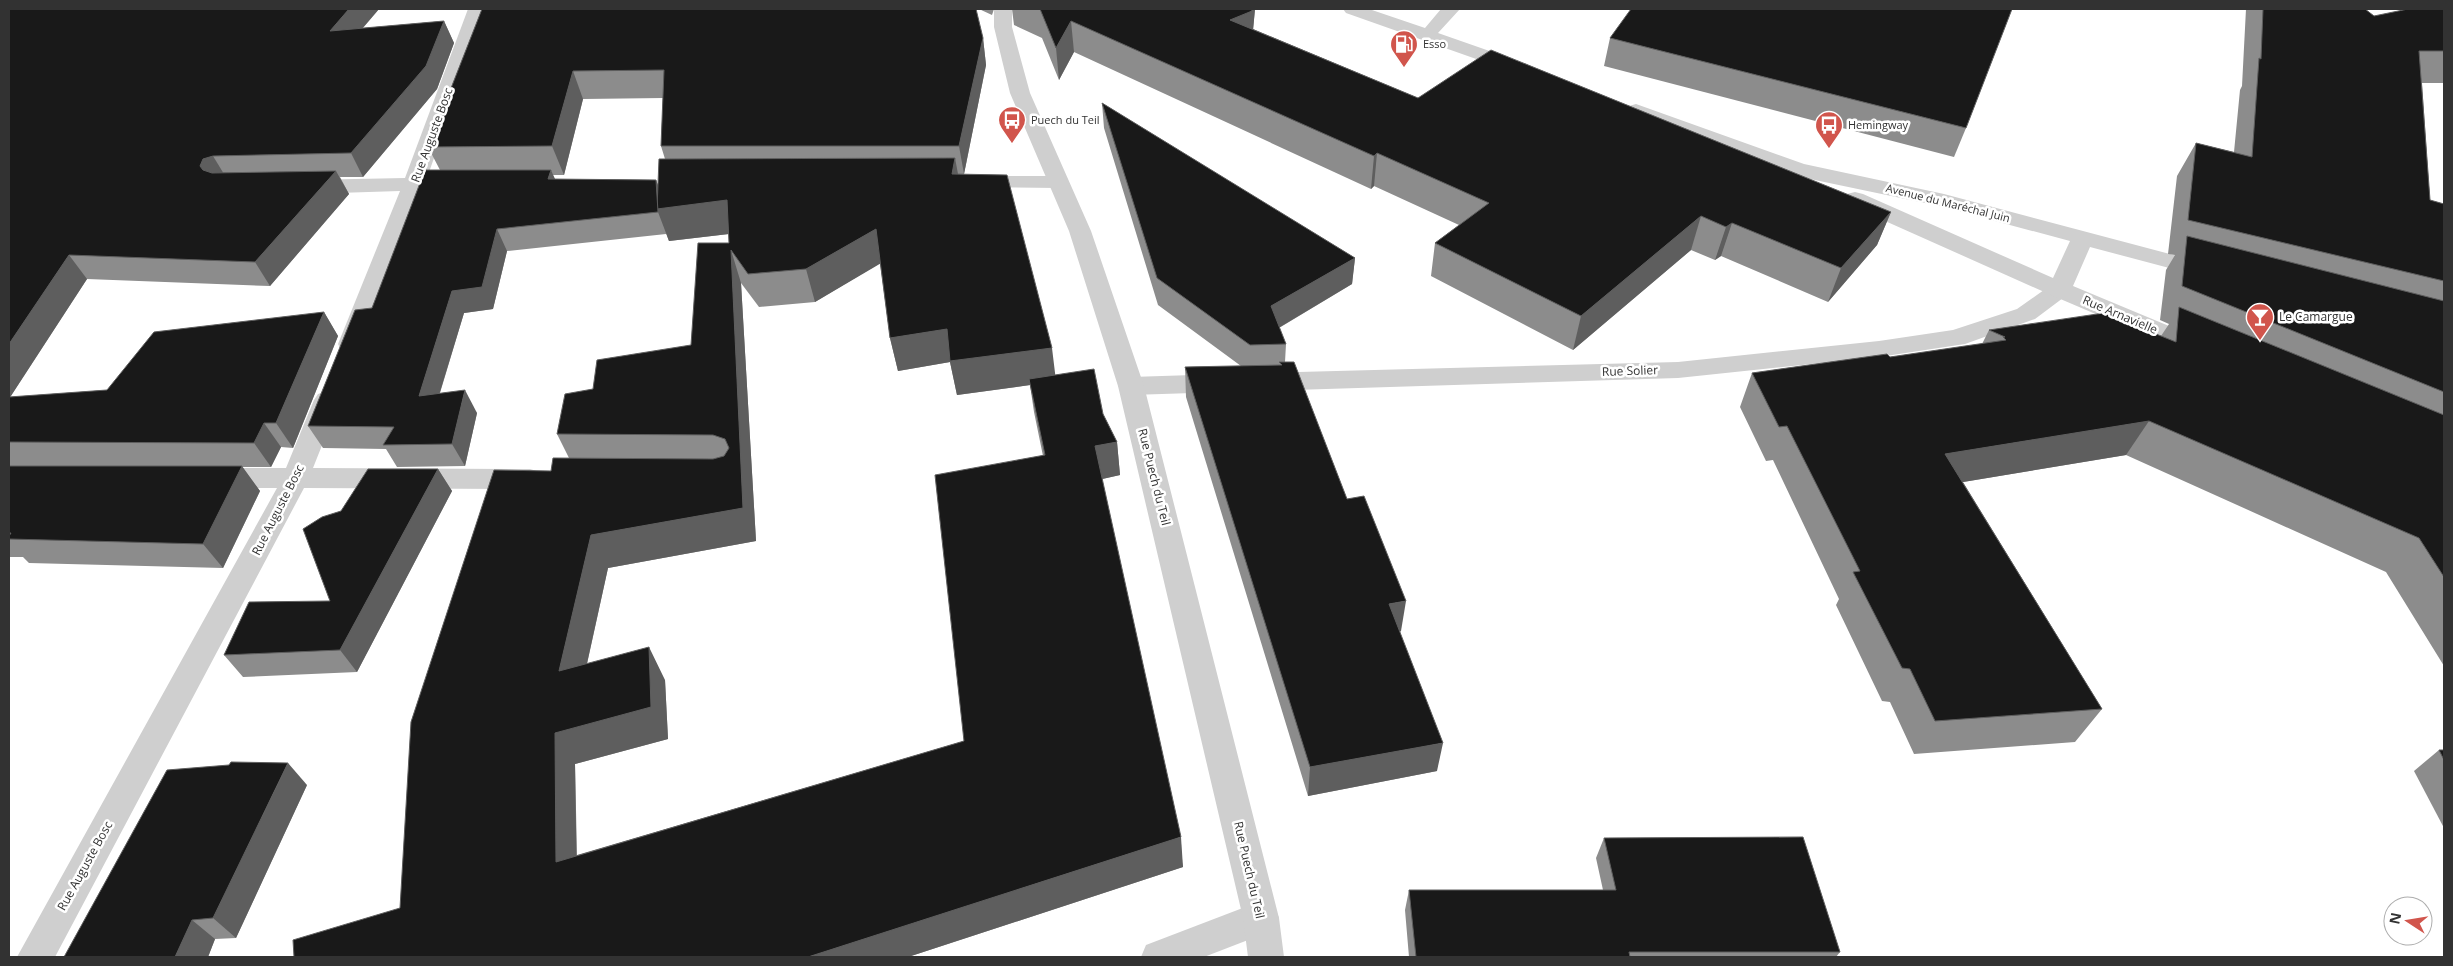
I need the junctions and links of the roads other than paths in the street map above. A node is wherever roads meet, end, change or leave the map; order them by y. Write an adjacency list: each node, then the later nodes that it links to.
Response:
1 (477, 9): 13 (street, Rue Auguste Bosc)
2 (1004, 9): 12 (street, Rue Puech du Teil)
3 (1352, 9): 7 (street)
4 (1405, 9): 6 (street)
5 (1451, 9): 6 (street)
6 (1434, 28): 7 (street)
7 (1462, 46): 8 (street)
8 (1537, 74)
9 (1621, 105): 10 (street, Avenue du Maréchal Juin)
10 (1799, 170): 16 (street, Avenue du Maréchal Juin); 18 (street, Rue Arnavielle)
11 (957, 182): 12 (street)
12 (1057, 182): 20 (street, Rue Puech du Teil)
13 (414, 184): 14 (street); 15 (street); 22 (street, Rue Auguste Bosc)
14 (454, 184)
15 (286, 187)
16 (2082, 239): 17 (street, Avenue du Maréchal Juin); 18 (street, Rue Solier)
17 (2226, 276)
18 (2059, 290): 19 (street, Rue Arnavielle); 20 (street, Rue Solier)
19 (2220, 357)
20 (1132, 386): 24 (street, Rue Puech du Teil)
21 (187, 478): 22 (street)
22 (296, 478): 23 (street); 25 (street, Rue Auguste Bosc)
23 (556, 479)
24 (1261, 918): 26 (street); 27 (street, Rue Puech du Teil)
25 (35, 957)
26 (1159, 957)
27 (1266, 957)

